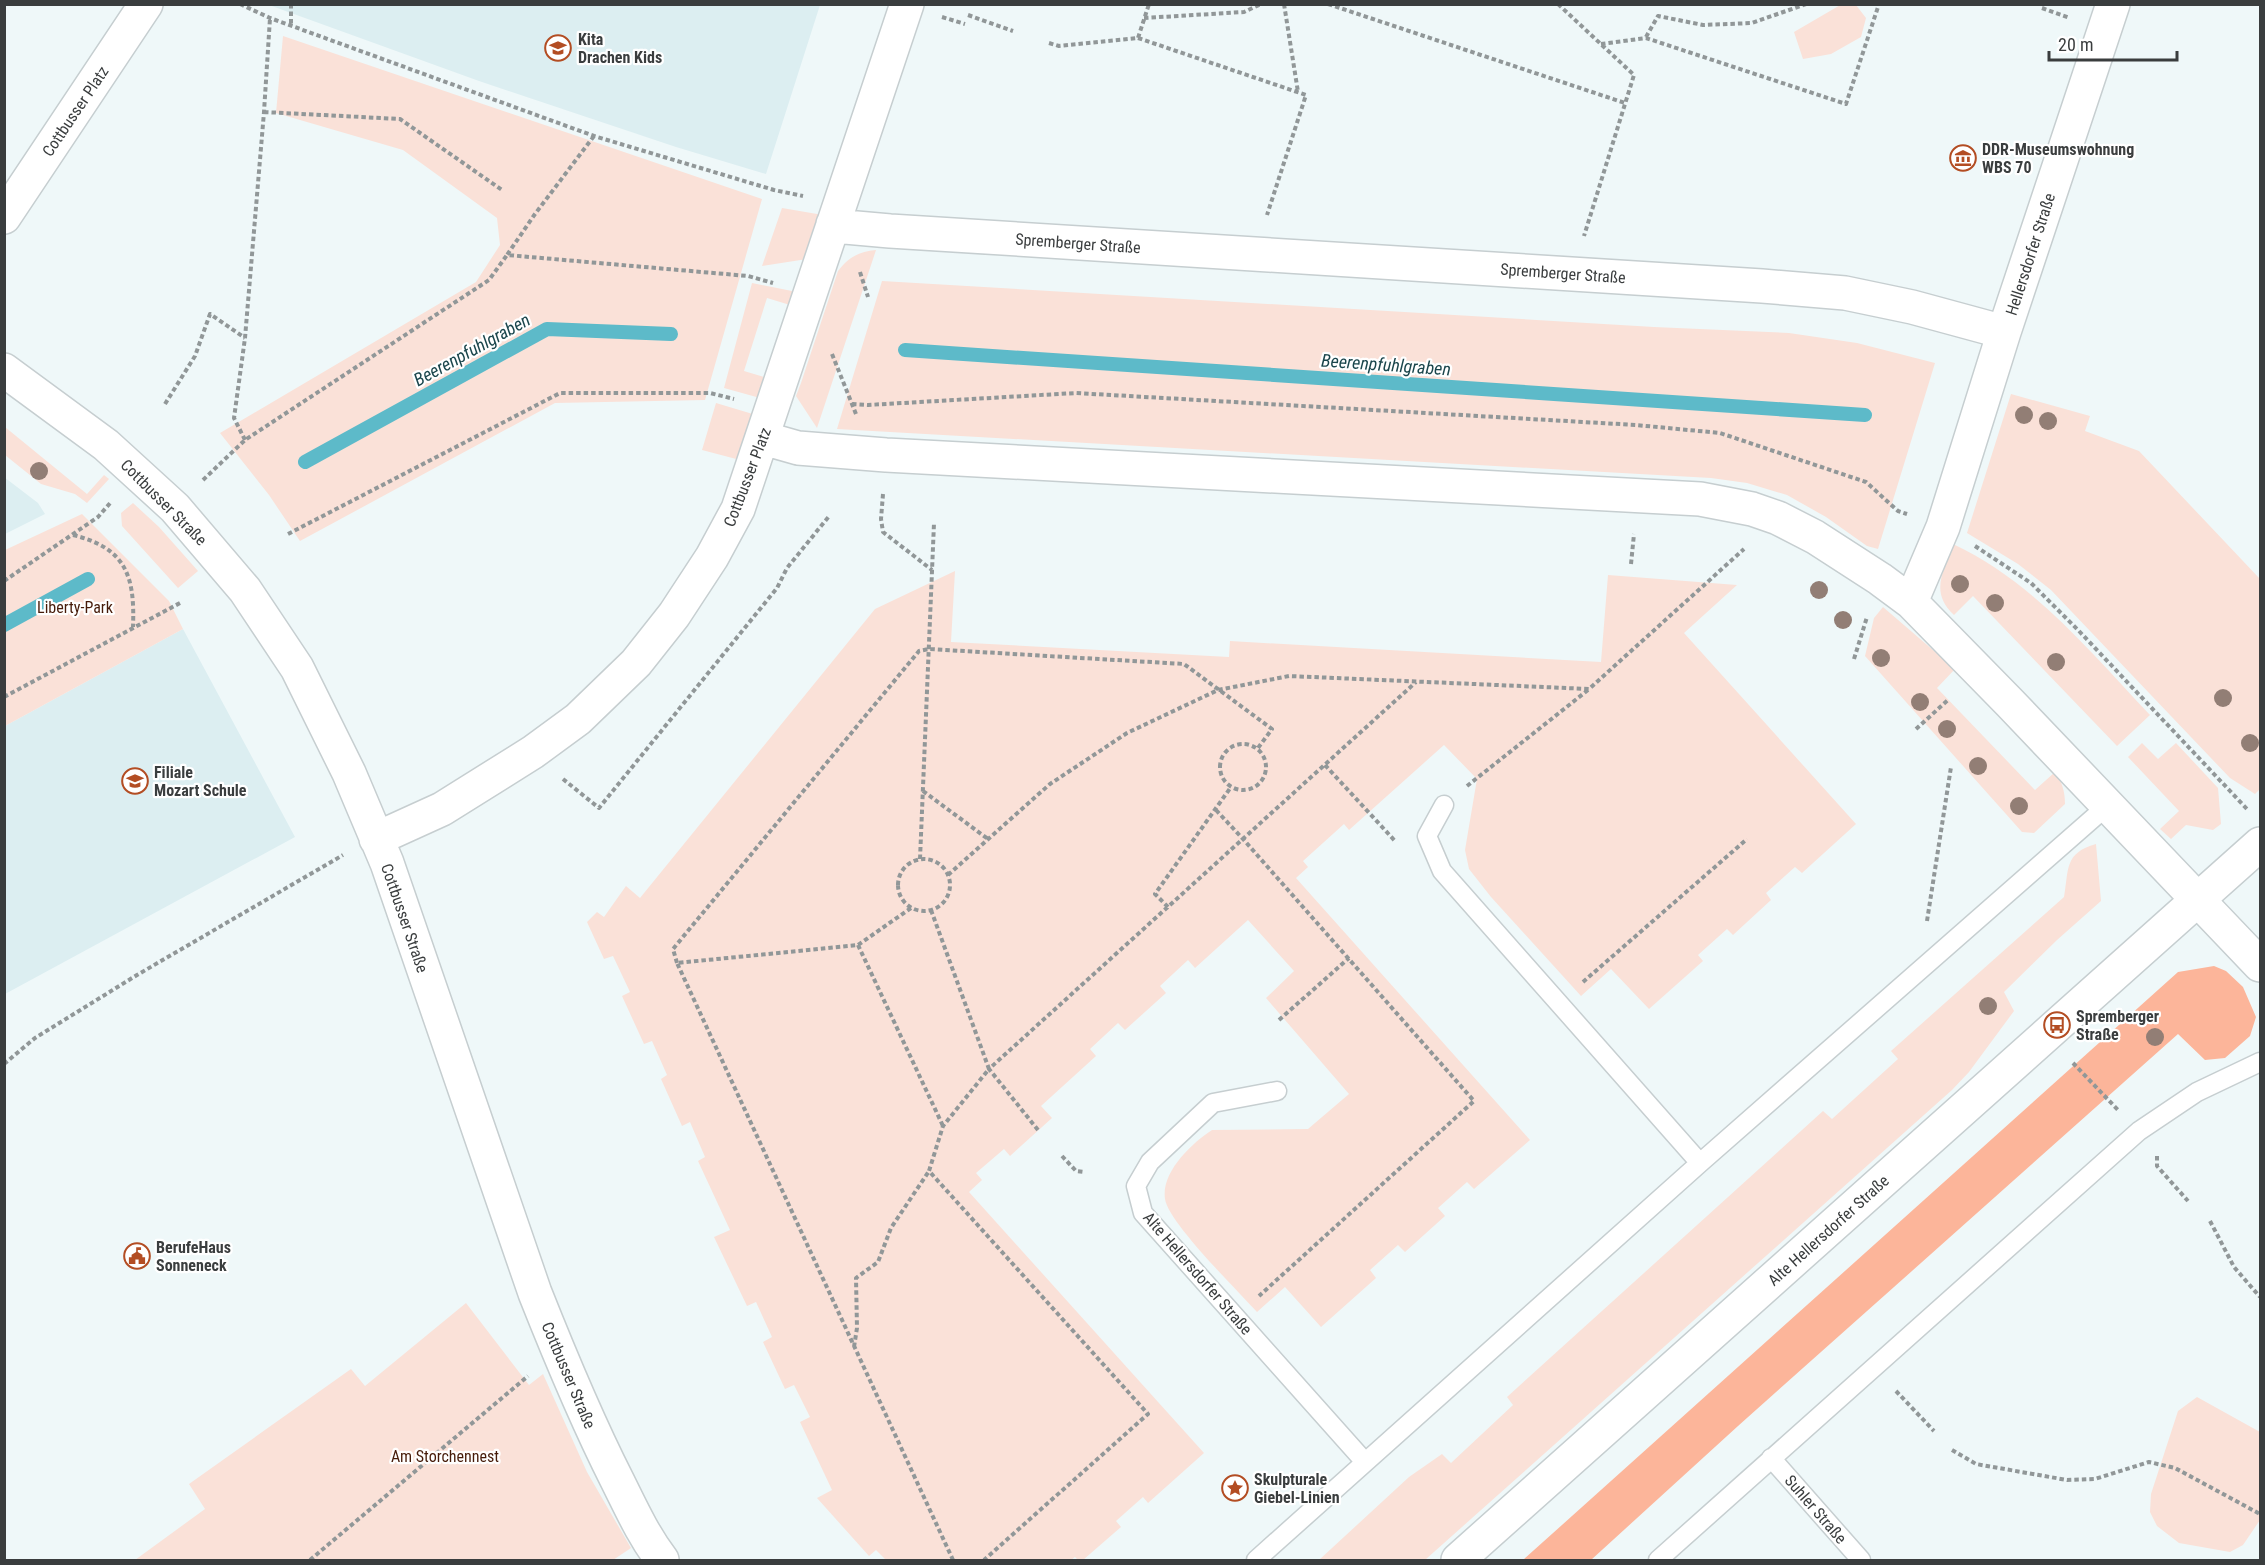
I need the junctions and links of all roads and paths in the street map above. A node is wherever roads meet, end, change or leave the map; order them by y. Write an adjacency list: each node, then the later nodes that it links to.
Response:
1 (146, 4): 28 (street, Cottbusser Platz)
2 (240, 4): 14 (path)
3 (291, 4): 16 (path)
4 (907, 4): 30 (street, Cottbusser Platz)
5 (1149, 4): 15 (path)
6 (1261, 4): 15 (path)
7 (1284, 4): 22 (path)
8 (1328, 4): 23 (path)
9 (1558, 4): 21 (path)
10 (1806, 4): 19 (path)
11 (1879, 4): 19 (path)
12 (2113, 4): 35 (street, Hellersdorfer Straße)
13 (968, 15): 17 (path)
14 (270, 18): 16 (path); 24 (path)
15 (1144, 18): 18 (path)
16 (291, 26): 25 (path)
17 (1013, 31)
18 (1138, 38): 20 (path); 22 (path)
19 (1646, 38): 21 (path)
20 (1049, 43)
21 (1601, 44): 23 (path)
22 (1298, 92): 29 (path)
23 (1625, 103): 31 (path)
24 (264, 112): 26 (path); 36 (path)
25 (594, 136): 27 (path); 32 (path)
26 (502, 190)
27 (774, 190)
28 (4, 217)
29 (1266, 219)
30 (833, 224): 34 (street, Cottbusser Platz); 35 (street, Spremberger Straße)
31 (1583, 237)
32 (507, 255): 33 (path); 41 (path)
33 (748, 276)
34 (809, 296): 39 (path); 40 (street, Cottbusser Platz)
35 (2004, 332): 48 (street)
36 (245, 338): 38 (path); 41 (path)
37 (4, 370): 43 (street, Cottbusser Straße)
38 (165, 404)
39 (852, 404): 42 (path); 48 (path)
40 (768, 423): 42 (street); 49 (path); 74 (street, Cottbusser Platz)
41 (244, 440): 44 (path)
42 (879, 454): 46 (street); 51 (path)
43 (136, 471): 44 (street, Cottbusser Straße); 50 (path)
44 (175, 508): 74 (street, Cottbusser Straße)
45 (830, 515): 66 (path)
46 (1778, 518): 53 (street); 58 (path)
47 (934, 523): 51 (path)
48 (1943, 527): 53 (street); 72 (path)
49 (288, 534)
50 (72, 535): 52 (path); 55 (path)
51 (932, 570): 56 (path)
52 (4, 581)
53 (1911, 602): 70 (street)
54 (180, 603): 55 (path)
55 (133, 627): 60 (path)
56 (929, 649): 59 (path); 68 (path); 88 (path)
57 (1416, 682): 58 (path); 59 (path); 64 (path)
58 (1589, 689): 69 (path)
59 (1218, 690): 63 (path); 75 (path)
60 (4, 697)
61 (1948, 700): 62 (path)
62 (1916, 729)
63 (1258, 748): 67 (path); 67 (path)
64 (1325, 765): 73 (path); 77 (path)
65 (1951, 767): 85 (path)
66 (559, 776)
67 (1231, 787): 71 (path)
68 (923, 791): 75 (path); 79 (path)
69 (1444, 805): 90 (lane)
70 (2107, 806): 81 (street); 101 (lane)
71 (1215, 810): 73 (path); 82 (path)
72 (2247, 810)
73 (1243, 838): 82 (path); 87 (path)
74 (376, 839): 94 (path); 108 (street, Cottbusser Straße)
75 (988, 839): 80 (path)
76 (1747, 839): 90 (path)
77 (1395, 841)
78 (2260, 844): 81 (street, Alte Hellersdorfer Straße)
79 (920, 859): 80 (path); 83 (path)
80 (948, 875): 84 (path)
81 (2198, 899): 89 (street); 120 (street, Alte Hellersdorfer Straße)
82 (1168, 907): 95 (path)
83 (911, 908): 84 (path); 86 (path)
84 (931, 910): 95 (path)
85 (1927, 924)
86 (858, 945): 88 (path); 98 (path)
87 (1349, 958): 91 (path); 106 (path)
88 (677, 963): 107 (path)
89 (2260, 965)
90 (1558, 1004): 101 (lane)
91 (1279, 1020)
92 (2069, 1058): 97 (path)
93 (2260, 1062): 112 (lane)
94 (4, 1064)
95 (990, 1069): 98 (path); 99 (path)
96 (1277, 1091): 106 (lane, Alte Hellersdorfer Straße)
97 (2120, 1112)
98 (943, 1126): 102 (path)
99 (1038, 1130)
100 (1062, 1156): 103 (path)
101 (1700, 1163): 113 (lane)
102 (929, 1171): 107 (path); 118 (path)
103 (1084, 1172)
104 (2210, 1221): 105 (path)
105 (2260, 1297)
106 (1236, 1317): 113 (lane, Alte Hellersdorfer Straße)
107 (854, 1348): 117 (path)
108 (558, 1350): 115 (path); 116 (street, Cottbusser Straße)
109 (1896, 1390): 110 (path)
110 (1934, 1431)
111 (1952, 1450): 114 (path)
112 (1771, 1458): 121 (lane); 122 (lane, Suhler Straße)
113 (1365, 1462): 119 (lane)
114 (2260, 1514)
115 (310, 1560)
116 (662, 1560)
117 (953, 1560)
118 (984, 1560)
119 (1256, 1560)
120 (1458, 1560)
121 (1658, 1560)
122 (1861, 1560)

